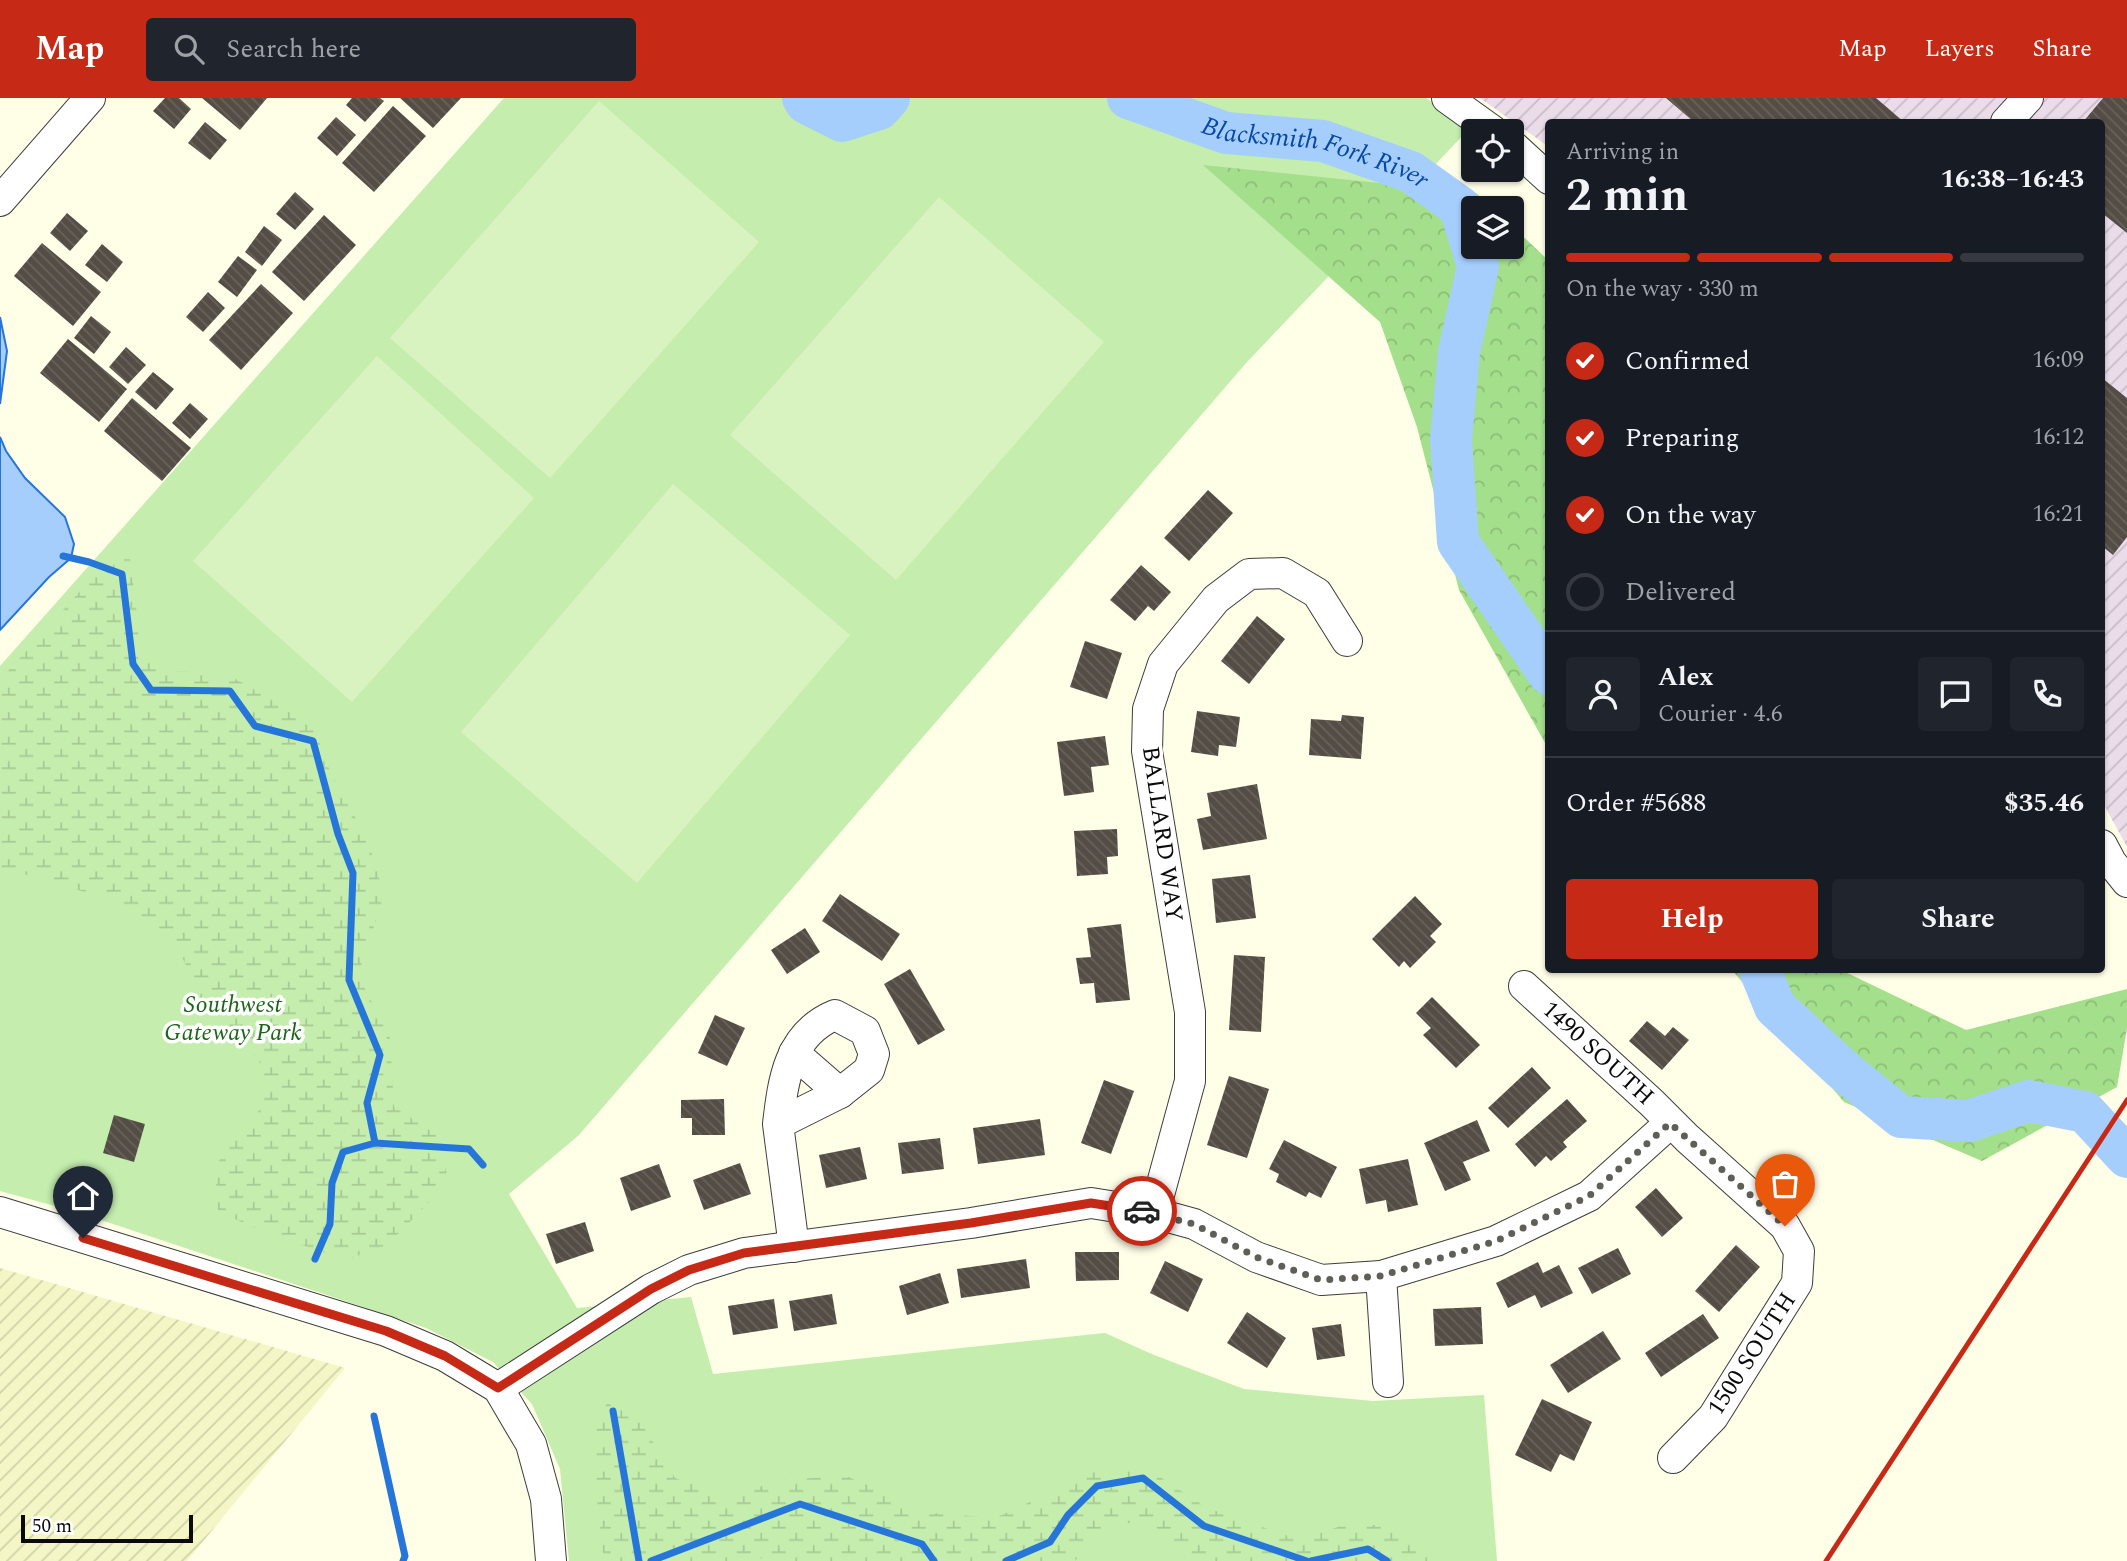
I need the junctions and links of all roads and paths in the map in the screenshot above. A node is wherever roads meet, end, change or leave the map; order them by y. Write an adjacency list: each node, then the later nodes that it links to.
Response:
1 (90, 98): 8 (street)
2 (1447, 98): 4 (street)
3 (2028, 98): 5 (street)
4 (1476, 119)
5 (2010, 119)
6 (1524, 156): 7 (street)
7 (1545, 175)
8 (0, 201)
9 (1347, 641): 18 (street, BALLARD WAY)
10 (2105, 851): 11 (street)
11 (2127, 882)
12 (1524, 986): 15 (street, 1490 SOUTH)
13 (794, 1053): 14 (street); 14 (street); 16 (street)
14 (840, 1093): 16 (street)
15 (1670, 1123): 20 (street); 23 (street, 1500 SOUTH)
16 (778, 1124): 19 (street)
17 (0, 1212): 22 (street)
18 (1154, 1213): 19 (street); 20 (street)
19 (794, 1247): 22 (street)
20 (1381, 1276): 21 (street)
21 (1388, 1382)
22 (498, 1388): 24 (street)
23 (1673, 1458)
24 (551, 1561)

